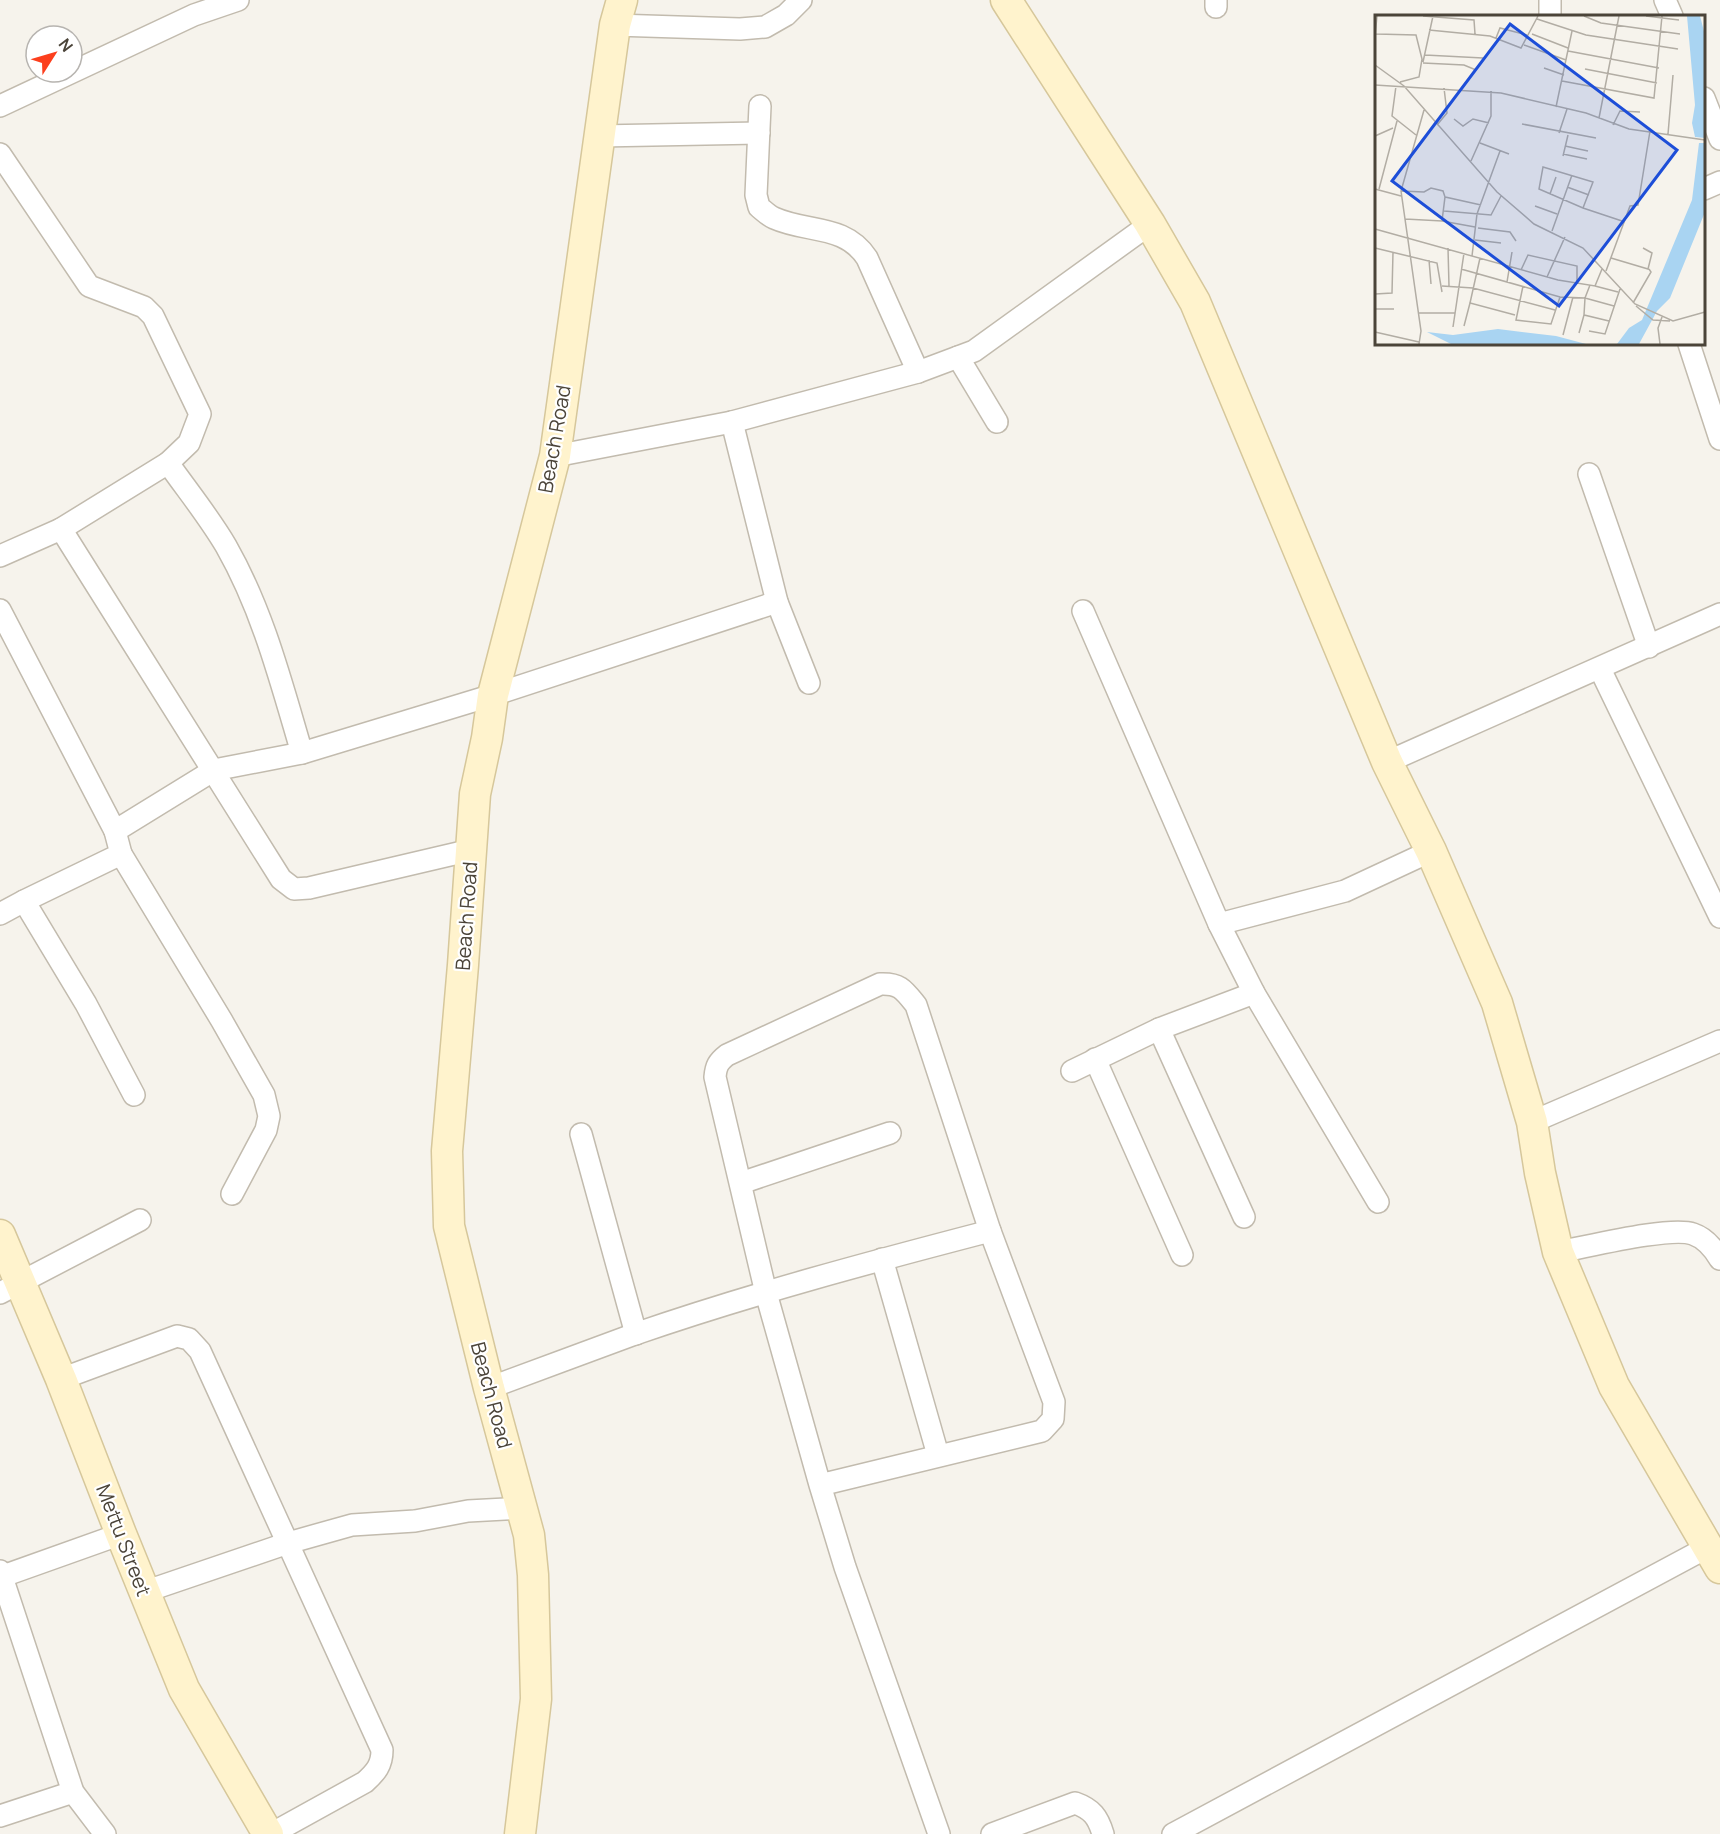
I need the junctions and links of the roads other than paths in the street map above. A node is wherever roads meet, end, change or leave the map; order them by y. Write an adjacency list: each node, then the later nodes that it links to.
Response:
1 (238, 0): 8 (street)
2 (801, 0): 5 (street)
3 (1006, 0): 16 (street)
4 (1665, 0): 6 (street)
5 (618, 12): 11 (street, Beach Road)
6 (1672, 15)
7 (1705, 101): 12 (street)
8 (0, 106)
9 (760, 106): 10 (street)
10 (759, 133): 11 (street); 19 (street)
11 (599, 136): 23 (street, Beach Road)
12 (1720, 140)
13 (0, 154): 24 (street)
14 (1720, 182): 15 (street)
15 (1705, 189)
16 (1150, 224): 18 (street); 37 (street)
17 (1689, 345): 22 (street)
18 (958, 357): 19 (street); 21 (street)
19 (918, 372): 20 (street)
20 (732, 422): 23 (street); 28 (street)
21 (997, 422)
22 (1720, 439)
23 (555, 456): 35 (street, Beach Road)
24 (168, 463): 26 (street); 36 (street)
25 (1589, 474): 32 (street)
26 (61, 529): 27 (street); 38 (street)
27 (0, 556)
28 (777, 602): 34 (street); 35 (street)
29 (0, 610): 39 (street)
30 (1083, 611): 46 (street)
31 (1720, 614): 32 (street)
32 (1649, 647): 33 (street)
33 (1600, 669): 37 (street); 45 (street)
34 (809, 683)
35 (493, 694): 36 (street); 40 (street, Beach Road)
36 (302, 753): 38 (street)
37 (1387, 762): 41 (street)
38 (214, 770): 39 (street); 40 (street)
39 (116, 831): 42 (street)
40 (471, 850): 71 (street, Beach Road)
41 (1431, 851): 46 (street); 53 (street)
42 (121, 854): 43 (street); 57 (street)
43 (24, 900): 44 (street); 52 (street)
44 (0, 914)
45 (1720, 917)
46 (1219, 924): 47 (street)
47 (1254, 993): 48 (street); 58 (street)
48 (1159, 1029): 50 (street); 59 (street)
49 (1720, 1041): 53 (street)
50 (1095, 1059): 51 (street); 64 (street)
51 (1072, 1071)
52 (134, 1095)
53 (1532, 1122): 63 (street)
54 (890, 1132): 56 (street)
55 (581, 1134): 69 (street)
56 (741, 1183): 61 (street); 68 (street)
57 (232, 1194)
58 (1378, 1202)
59 (1244, 1217)
60 (140, 1220): 67 (street)
61 (990, 1231): 65 (street); 72 (street)
62 (0, 1235): 67 (street, Mettu Street)
63 (1558, 1252): 66 (street); 77 (street)
64 (1182, 1255)
65 (882, 1259): 68 (street); 72 (street)
66 (1720, 1259)
67 (10, 1289): 70 (street, Mettu Street)
68 (766, 1293): 69 (street); 73 (street)
69 (636, 1334): 71 (street)
70 (62, 1379): 75 (street, Mettu Street); 76 (street)
71 (489, 1388): 74 (street, Beach Road)
72 (938, 1455): 73 (street)
73 (820, 1485): 85 (street)
74 (522, 1508): 76 (street); 84 (street, Beach Road)
75 (121, 1534): 78 (street); 79 (street, Mettu Street)
76 (288, 1544): 79 (street); 83 (street)
77 (1714, 1557): 88 (street)
78 (1, 1573): 80 (street)
79 (144, 1592): 83 (street, Mettu Street)
80 (73, 1792): 81 (street); 82 (street)
81 (0, 1816)
82 (105, 1834)
83 (269, 1834)
84 (520, 1834)
85 (939, 1834)
86 (992, 1834): 87 (street)
87 (1103, 1834)
88 (1173, 1834)

